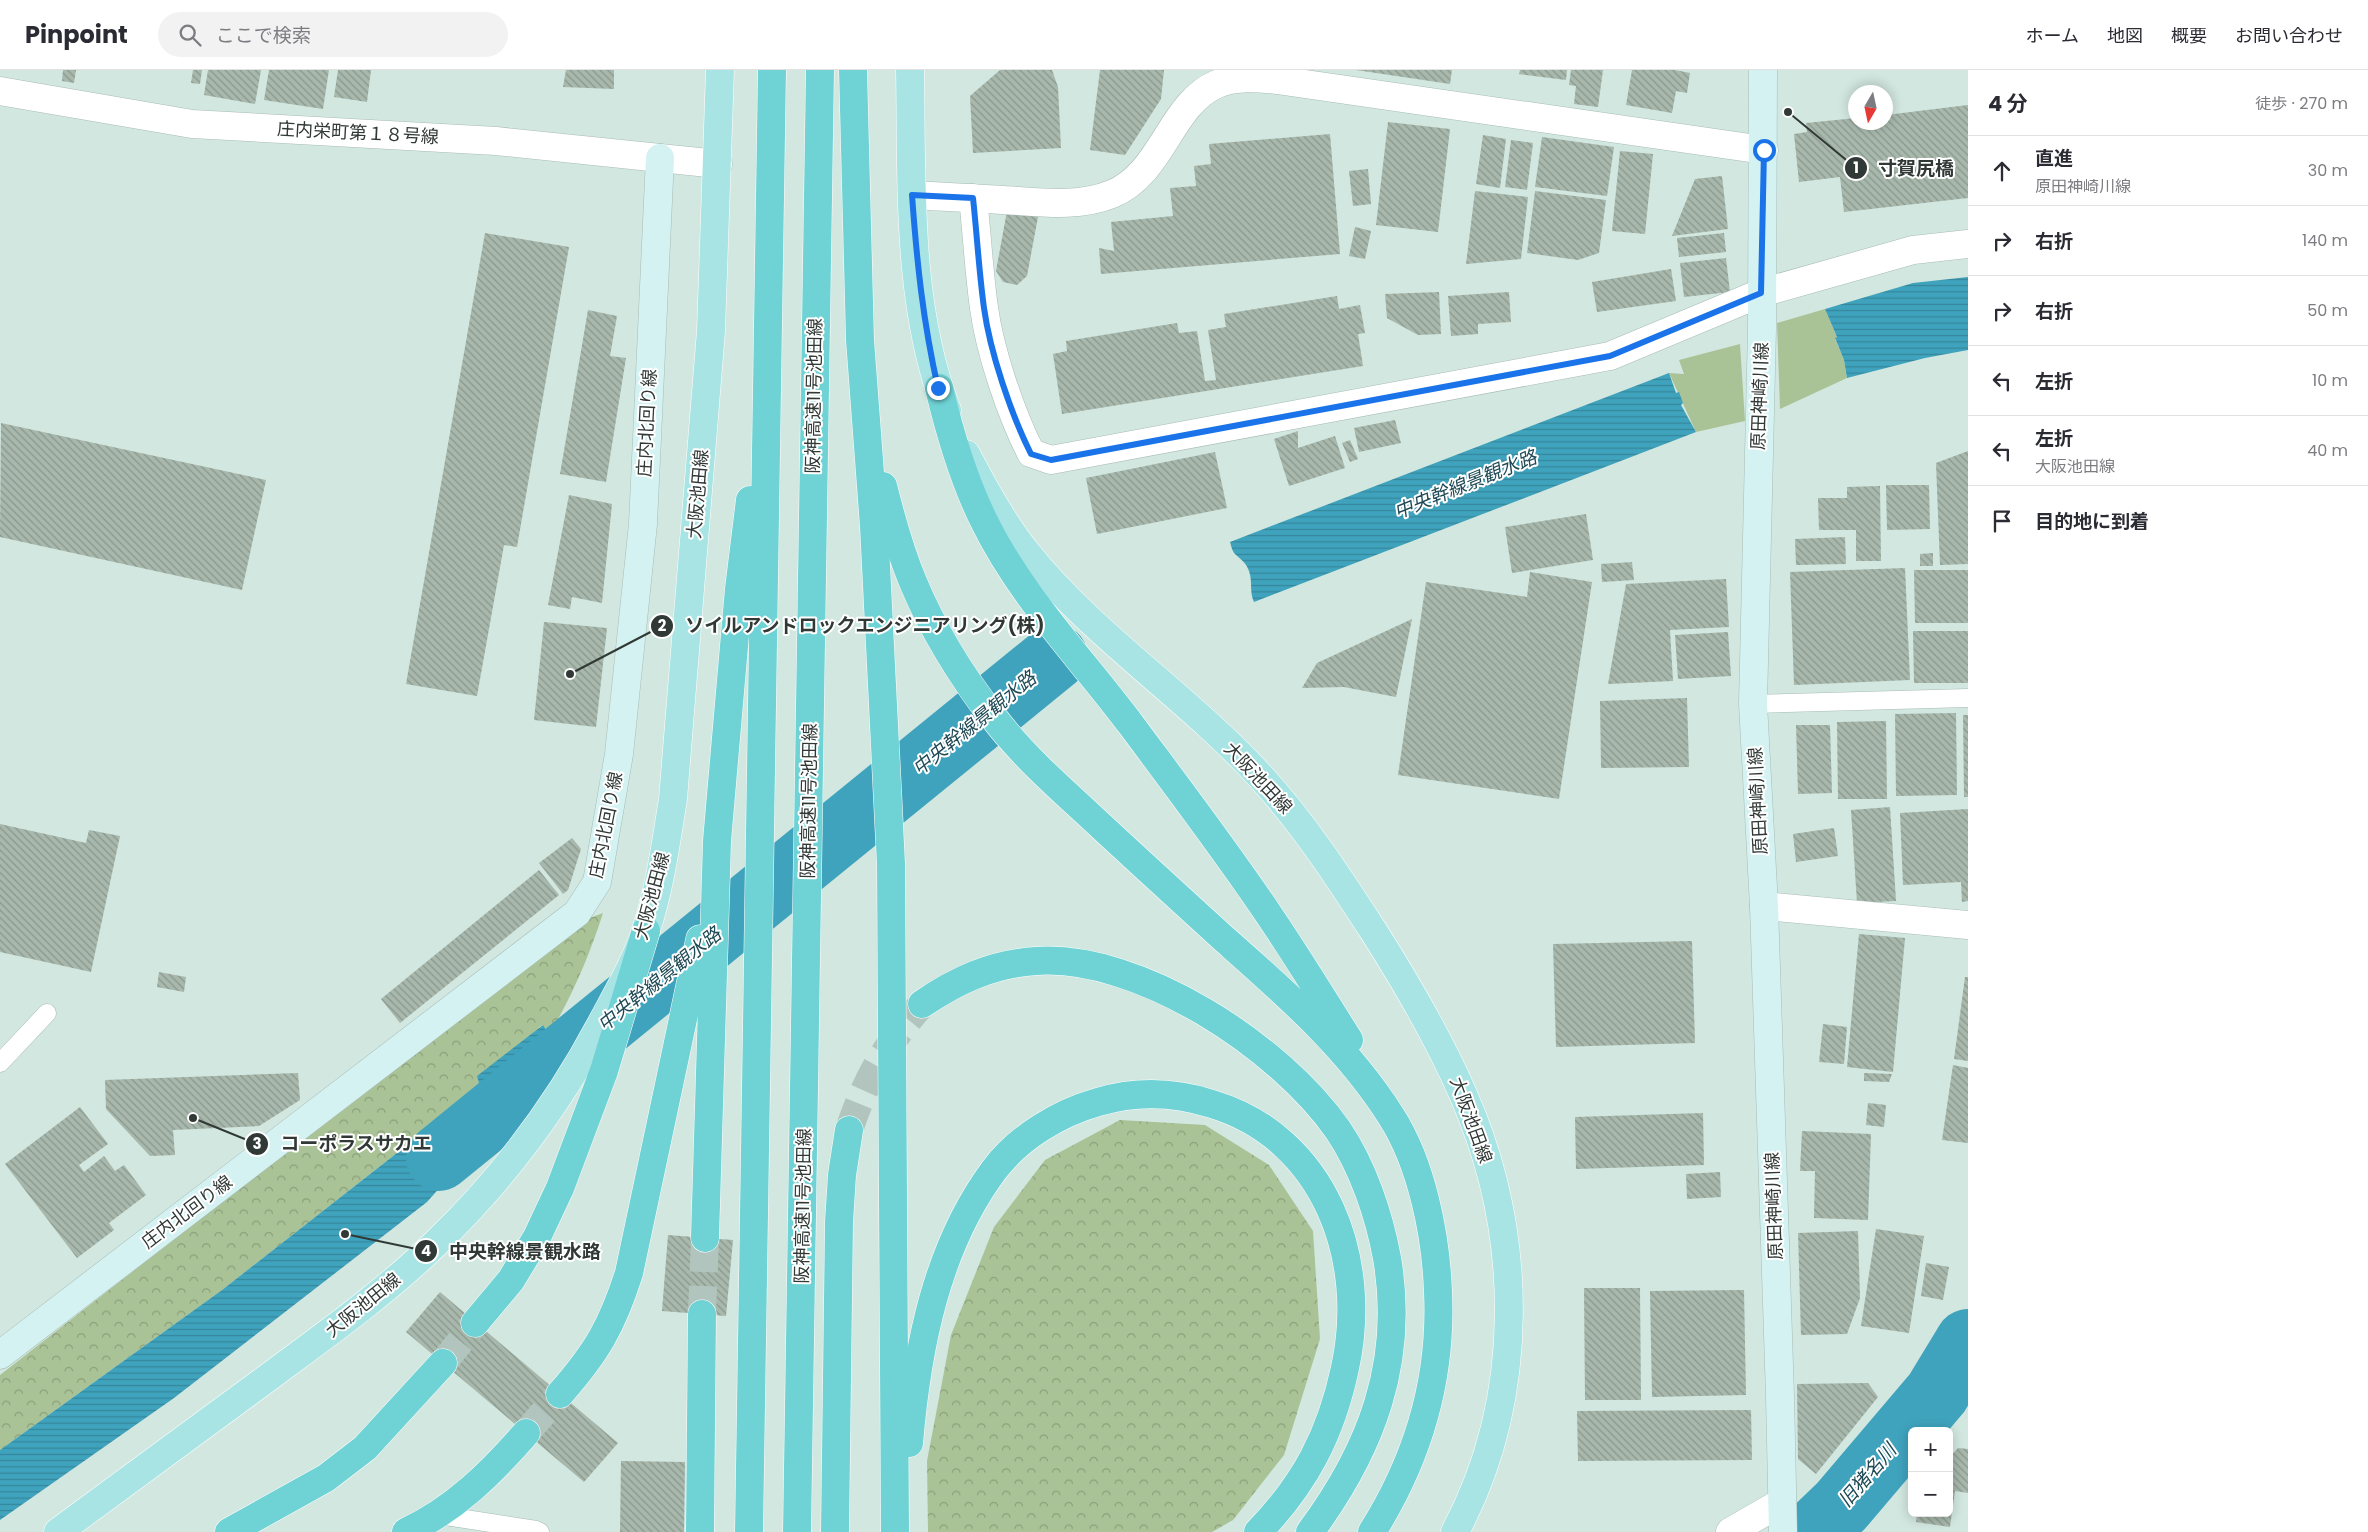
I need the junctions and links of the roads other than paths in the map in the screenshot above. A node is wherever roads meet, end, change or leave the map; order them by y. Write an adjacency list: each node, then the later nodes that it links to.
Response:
1 (720, 70): 10 (main road, 大阪池田線)
2 (772, 70): 15 (highway)
3 (820, 70): 44 (highway, 阪神高速11号池田線)
4 (853, 70): 17 (highway)
5 (910, 70): 11 (main road, 大阪池田線)
6 (1763, 70): 8 (street, 原田神崎川線)
7 (0, 91): 9 (street, 庄内栄町第１８号線)
8 (1764, 150): 12 (street); 14 (street, 原田神崎川線)
9 (660, 158): 10 (street, 庄内栄町第１８号線); 32 (street, 庄内北回り線)
10 (718, 164): 23 (main road, 大阪池田線)
11 (912, 195): 12 (street); 16 (main road, 大阪池田線)
12 (973, 198): 14 (street)
13 (1968, 244): 14 (street)
14 (1761, 293): 19 (street, 原田神崎川線)
15 (767, 359): 20 (highway); 43 (highway)
16 (938, 388): 27 (highway); 51 (main road, 大阪池田線)
17 (866, 409): 27 (highway); 46 (highway)
18 (1968, 698): 19 (lane)
19 (1753, 704): 21 (street, 原田神崎川線)
20 (717, 841): 29 (highway); 34 (highway)
21 (1764, 906): 22 (street); 36 (street, 原田神崎川線)
22 (1968, 925)
23 (646, 931): 31 (highway); 38 (main road, 大阪池田線)
24 (922, 1004): 49 (highway)
25 (47, 1012): 26 (lane)
26 (0, 1063)
27 (1392, 1118): 50 (highway)
28 (849, 1130): 45 (highway)
29 (705, 1238)
30 (702, 1314): 42 (highway)
31 (476, 1323)
32 (0, 1355)
33 (443, 1363): 39 (highway)
34 (560, 1394)
35 (526, 1433): 37 (highway)
36 (1782, 1502): 52 (street); 53 (street, 原田神崎川線)
37 (439, 1515): 40 (highway); 41 (lane)
38 (58, 1532)
39 (229, 1532)
40 (406, 1532)
41 (540, 1532)
42 (700, 1532)
43 (750, 1532)
44 (797, 1532)
45 (835, 1532)
46 (895, 1532)
47 (902, 1532): 48 (highway)
48 (1258, 1532)
49 (1310, 1532)
50 (1372, 1532)
51 (1455, 1532)
52 (1730, 1532)
53 (1782, 1532)

